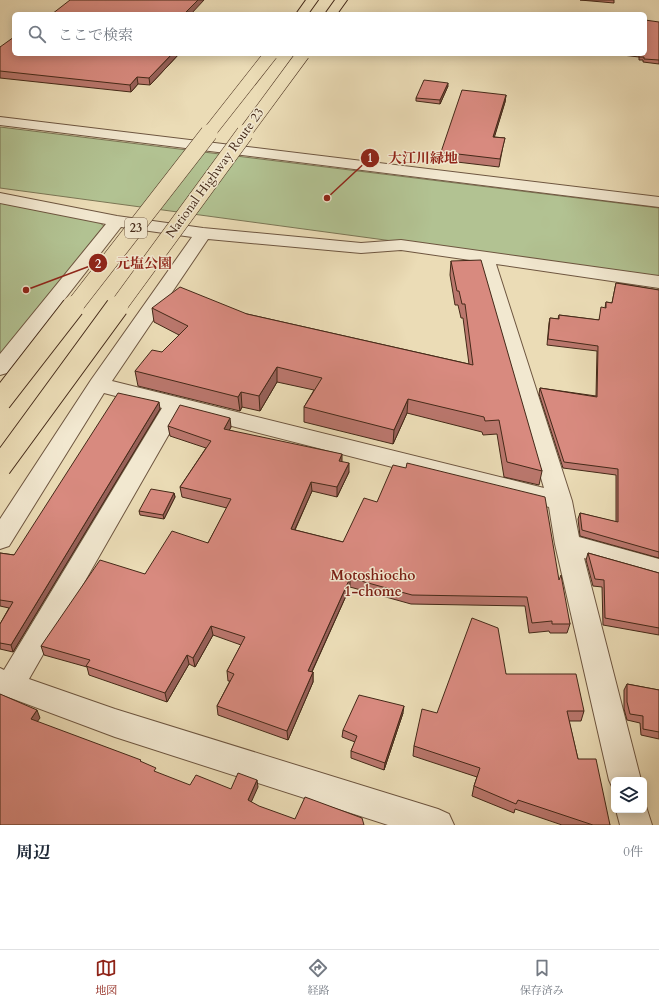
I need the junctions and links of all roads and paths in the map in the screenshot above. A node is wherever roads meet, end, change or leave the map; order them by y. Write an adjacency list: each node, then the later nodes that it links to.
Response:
1 (312, 0): 3 (highway)
2 (341, 0): 4 (highway)
3 (303, 12)
4 (333, 12)
5 (270, 56): 16 (highway, National Highway Route 23 / 23, bridge)
6 (302, 56): 18 (highway, National Highway Route 23 / 23, bridge)
7 (0, 121): 9 (street)
8 (0, 198): 10 (street)
9 (659, 202)
10 (116, 221): 11 (street); 14 (street)
11 (203, 233): 12 (street); 15 (street)
12 (486, 257): 13 (street); 19 (street)
13 (659, 282)
14 (1, 366)
15 (100, 385): 17 (street); 20 (street)
16 (0, 402)
17 (175, 404): 19 (street); 23 (street)
18 (0, 467)
19 (560, 501): 21 (street)
20 (0, 539)
21 (568, 544): 22 (street); 24 (street)
22 (659, 569)
23 (5, 683): 26 (street)
24 (624, 777)
25 (633, 813): 28 (street)
26 (393, 818): 27 (street)
27 (438, 825)
28 (636, 825)

